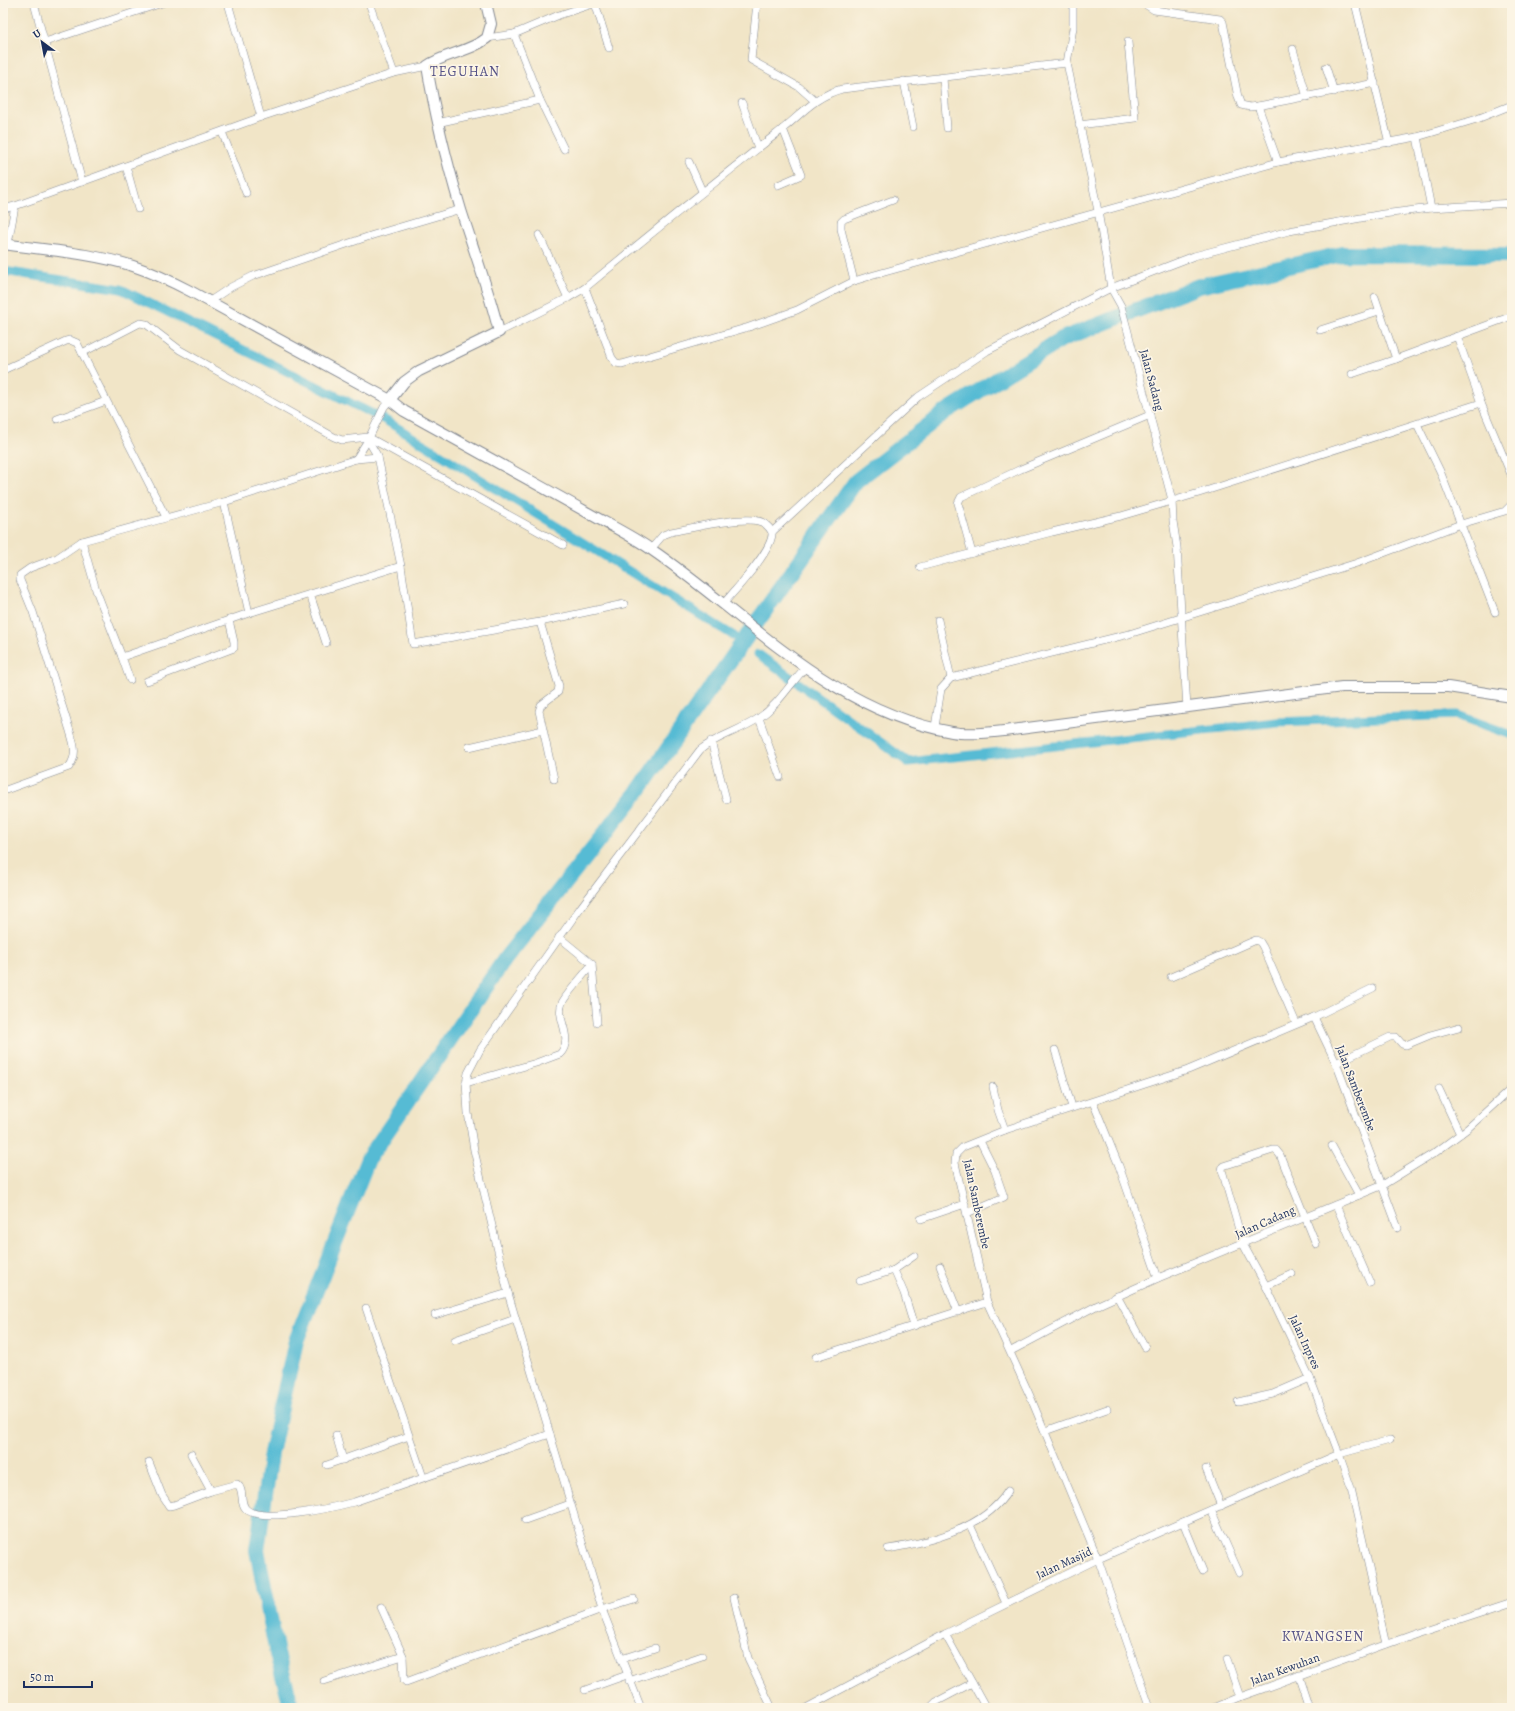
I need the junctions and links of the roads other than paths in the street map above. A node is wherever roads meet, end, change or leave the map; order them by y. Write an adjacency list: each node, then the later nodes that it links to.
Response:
1 (34, 3): 13 (street)
2 (162, 3): 13 (street)
3 (228, 3): 31 (street)
4 (369, 3): 20 (street)
5 (486, 3): 12 (street)
6 (595, 3): 11 (street); 15 (street)
7 (757, 3): 27 (street)
8 (1074, 3): 17 (street)
9 (1143, 3): 30 (street)
10 (1355, 3): 23 (street)
11 (514, 34): 12 (street); 26 (street)
12 (487, 38): 18 (street)
13 (45, 42): 45 (street)
14 (1128, 42): 33 (street)
15 (609, 48)
16 (1293, 49): 25 (street)
17 (1067, 62): 21 (street); 33 (street, Jalan Sadang)
18 (427, 66): 20 (street); 32 (street)
19 (1326, 67): 24 (street)
20 (394, 73): 31 (street)
21 (943, 78): 22 (street); 35 (street)
22 (904, 81): 27 (street); 34 (street)
23 (1375, 83): 24 (street); 39 (street)
24 (1334, 92): 25 (street)
25 (1307, 97): 30 (street)
26 (540, 100): 32 (street); 41 (street)
27 (814, 101): 36 (street)
28 (742, 103): 40 (street)
29 (1512, 105): 38 (street)
30 (1258, 106): 43 (street)
31 (261, 117): 37 (street)
32 (437, 123): 55 (street)
33 (1079, 125): 56 (street, Jalan Sadang)
34 (913, 126)
35 (947, 128)
36 (783, 129): 40 (street); 46 (street)
37 (222, 132): 44 (street); 48 (street)
38 (1417, 137): 39 (street); 53 (street)
39 (1389, 143): 43 (street)
40 (758, 148): 47 (street)
41 (564, 149)
42 (689, 162): 47 (street)
43 (1278, 162): 56 (street)
44 (126, 166): 45 (street); 54 (street)
45 (82, 182): 51 (street)
46 (778, 185)
47 (702, 192): 60 (street)
48 (246, 193)
49 (893, 200): 59 (street)
50 (1512, 203): 53 (street)
51 (15, 206): 52 (street); 58 (street)
52 (3, 208)
53 (1431, 208): 61 (street)
54 (138, 209)
55 (461, 209): 64 (street); 68 (street)
56 (1098, 211): 59 (street); 61 (street, Jalan Sadang)
57 (539, 235): 63 (street)
58 (5, 244): 64 (street)
59 (854, 281): 60 (street)
60 (585, 288): 63 (street)
61 (1111, 288): 77 (street, Jalan Sadang); 89 (street)
62 (1374, 297): 65 (street)
63 (568, 298): 68 (street)
64 (210, 301): 75 (street)
65 (1379, 311): 67 (street); 71 (street)
66 (1512, 316): 69 (street)
67 (1320, 330)
68 (499, 332): 75 (street)
69 (1457, 336): 71 (street); 76 (street)
70 (82, 353): 72 (street); 74 (street); 80 (street)
71 (1396, 359): 73 (street)
72 (3, 370)
73 (1352, 374)
74 (106, 401): 78 (street); 87 (street)
75 (387, 403): 80 (street); 92 (street)
76 (1481, 403): 79 (street); 83 (street)
77 (1150, 415): 84 (street, Jalan Sadang); 93 (street)
78 (57, 419)
79 (1417, 424): 84 (street); 88 (street)
80 (369, 437): 81 (street); 82 (street); 91 (street)
81 (378, 457): 82 (street); 94 (street)
82 (356, 459): 85 (street)
83 (1512, 477)
84 (1172, 500): 93 (street); 101 (street, Jalan Sadang)
85 (224, 502): 87 (street); 100 (street)
86 (1512, 504): 88 (street)
87 (166, 517): 90 (street)
88 (1461, 524): 99 (street); 101 (street)
89 (772, 532): 92 (street); 97 (street)
90 (82, 541): 106 (street); 120 (street)
91 (563, 545)
92 (653, 546): 97 (street)
93 (972, 553): 95 (street)
94 (401, 566): 96 (street); 104 (street)
95 (920, 567)
96 (310, 594): 100 (street); 105 (street)
97 (724, 603): 107 (street)
98 (624, 604): 104 (street)
99 (1495, 612)
100 (249, 613): 102 (street)
101 (1181, 617): 108 (street); 112 (street, Jalan Sadang)
102 (229, 620): 106 (street); 110 (street)
103 (938, 620): 108 (street)
104 (540, 622): 115 (street)
105 (326, 643)
106 (122, 657): 109 (street)
107 (802, 671): 113 (street); 114 (street)
108 (951, 678): 114 (street)
109 (130, 680)
110 (147, 681)
111 (1512, 697): 112 (street)
112 (1187, 708): 114 (street)
113 (760, 718): 116 (street); 118 (street)
114 (935, 728)
115 (543, 730): 117 (street); 119 (street)
116 (711, 741): 121 (street); 122 (street)
117 (469, 747)
118 (780, 777)
119 (554, 779)
120 (3, 791)
121 (726, 799)
122 (559, 938): 123 (street); 132 (street)
123 (592, 964): 127 (street); 132 (street)
124 (1171, 977): 128 (street)
125 (1373, 988): 126 (street)
126 (1314, 1017): 128 (street, Jalan Samberembe); 131 (street, Jalan Samberembe)
127 (597, 1022)
128 (1296, 1023): 136 (street, Jalan Samberembe)
129 (1459, 1027): 131 (street)
130 (1055, 1050): 137 (street)
131 (1336, 1063): 142 (street, Jalan Samberembe)
132 (466, 1083): 160 (street)
133 (993, 1087): 138 (street)
134 (1512, 1088): 139 (street, Jalan Cadang)
135 (1439, 1089): 139 (street)
136 (1093, 1102): 137 (street, Jalan Samberembe); 156 (street)
137 (1072, 1107): 138 (street, Jalan Samberembe)
138 (1006, 1130): 140 (street, Jalan Samberembe)
139 (1460, 1134): 142 (street, Jalan Cadang)
140 (980, 1141): 144 (street, Jalan Samberembe); 146 (street)
141 (1332, 1146): 143 (street)
142 (1381, 1186): 143 (street, Jalan Cadang); 149 (street, Jalan Samberembe)
143 (1358, 1195): 145 (street, Jalan Cadang)
144 (965, 1204): 146 (street, Jalan Samberembe); 148 (street)
145 (1336, 1205): 147 (street, Jalan Cadang); 158 (street)
146 (967, 1213): 162 (street, Jalan Samberembe)
147 (1304, 1216): 150 (street, Jalan Cadang); 150 (street, Jalan Inpres); 151 (street)
148 (921, 1219)
149 (1398, 1228)
150 (1243, 1244): 156 (street, Jalan Cadang); 159 (street, Jalan Inpres)
151 (1316, 1244)
152 (914, 1256): 154 (street)
153 (940, 1266): 164 (street)
154 (894, 1270): 157 (street); 167 (street)
155 (1292, 1274): 159 (street)
156 (1158, 1278): 161 (street, Jalan Cadang)
157 (860, 1281)
158 (1370, 1283)
159 (1266, 1286): 172 (street, Jalan Inpres)
160 (508, 1293): 165 (street); 166 (street)
161 (1117, 1296): 169 (street); 170 (street, Jalan Cadang)
162 (987, 1302): 164 (street); 170 (street, Jalan Samberembe)
163 (366, 1308): 178 (street)
164 (958, 1312): 167 (street)
165 (435, 1315)
166 (515, 1319): 168 (street); 177 (street)
167 (914, 1326): 171 (street)
168 (455, 1340)
169 (1145, 1347)
170 (1011, 1351): 175 (street, Jalan Samberembe)
171 (816, 1358)
172 (1310, 1378): 173 (street); 181 (street, Jalan Inpres)
173 (1238, 1402)
174 (1107, 1409): 175 (street)
175 (1045, 1431): 196 (street, Jalan Samberembe)
176 (336, 1434): 182 (street)
177 (550, 1434): 186 (street); 189 (street)
178 (409, 1436): 182 (street); 186 (street)
179 (1390, 1440): 181 (street, Jalan Masjid)
180 (191, 1454): 187 (street)
181 (1339, 1454): 190 (street, Jalan Masjid); 206 (street, Jalan Inpres)
182 (343, 1460): 184 (street)
183 (149, 1462): 187 (street)
184 (327, 1465)
185 (1206, 1469): 190 (street)
186 (423, 1478): 187 (street)
187 (211, 1491)
188 (1008, 1491): 194 (street)
189 (570, 1504): 192 (street); 204 (street)
190 (1221, 1506): 191 (street, Jalan Masjid)
191 (1211, 1510): 193 (street, Jalan Masjid); 198 (street)
192 (525, 1520)
193 (1183, 1522): 196 (street, Jalan Masjid); 197 (street)
194 (970, 1525): 195 (street); 202 (street)
195 (888, 1549)
196 (1098, 1559): 202 (street, Jalan Masjid); 223 (street, Jalan Samberembe)
197 (1203, 1571)
198 (1239, 1574)
199 (734, 1598): 219 (street)
200 (634, 1599): 204 (street)
201 (1512, 1602): 206 (street, Jalan Kewuhan)
202 (1006, 1603): 205 (street, Jalan Masjid)
203 (381, 1607): 208 (street)
204 (602, 1609): 208 (street); 211 (street)
205 (945, 1634): 215 (street); 220 (street, Jalan Masjid)
206 (1386, 1644): 212 (street, Jalan Kewuhan)
207 (655, 1648): 211 (street)
208 (403, 1656): 214 (street)
209 (702, 1656): 213 (street)
210 (1227, 1659): 217 (street)
211 (621, 1660): 213 (street)
212 (1299, 1675): 217 (street, Jalan Kewuhan); 225 (street)
213 (628, 1678): 216 (street); 218 (street)
214 (324, 1682)
215 (972, 1683): 221 (street); 222 (street)
216 (585, 1690)
217 (1240, 1696): 224 (street, Jalan Kewuhan)
218 (641, 1708)
219 (772, 1708)
220 (806, 1708)
221 (930, 1708)
222 (986, 1708)
223 (1150, 1708)
224 (1214, 1708)
225 (1310, 1708)

